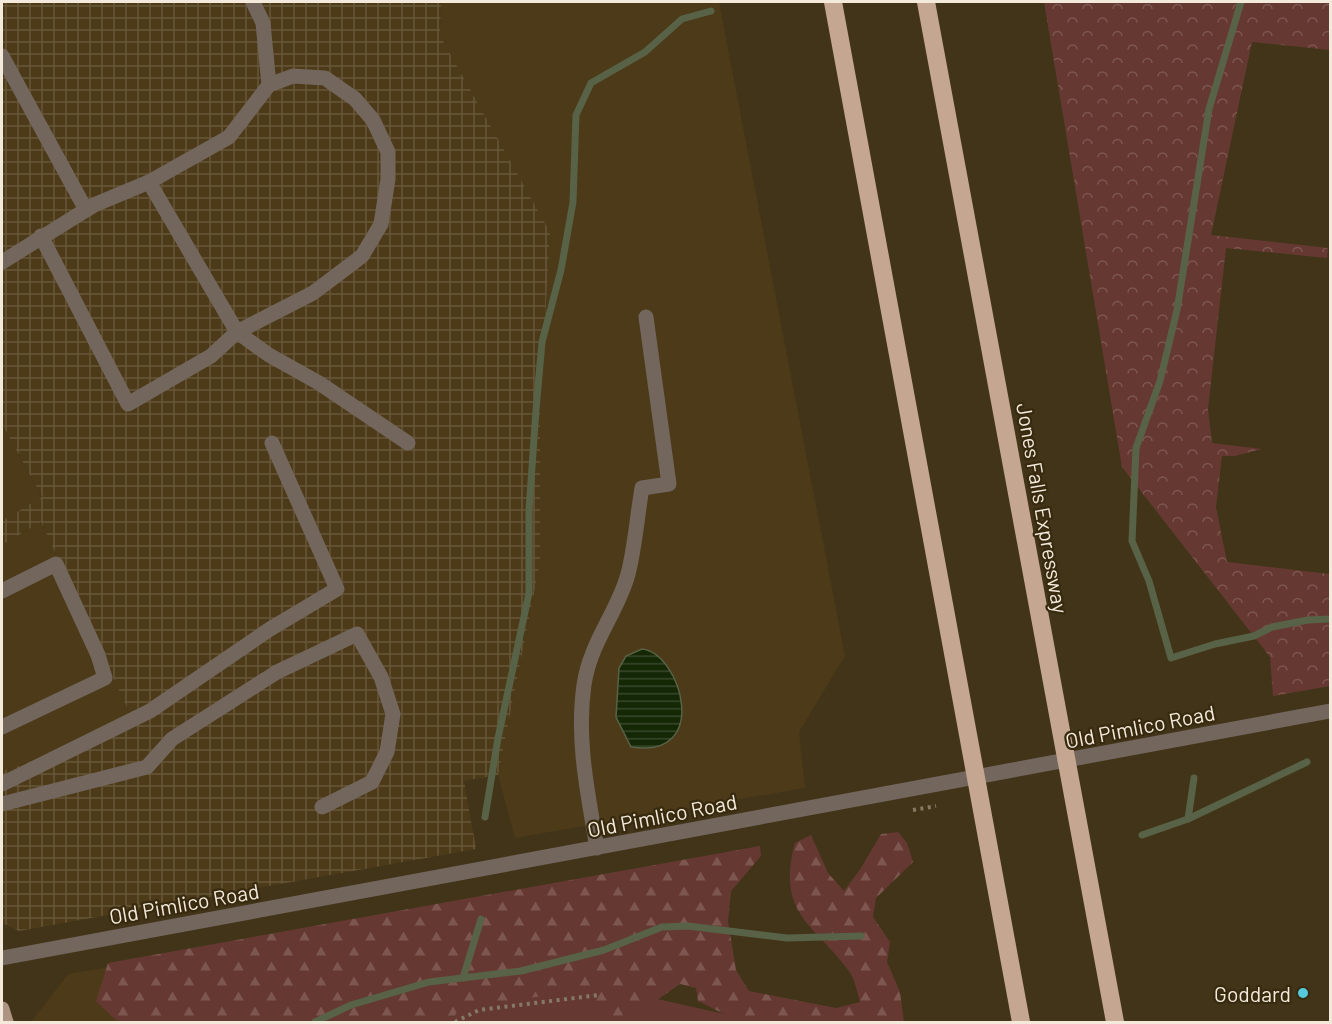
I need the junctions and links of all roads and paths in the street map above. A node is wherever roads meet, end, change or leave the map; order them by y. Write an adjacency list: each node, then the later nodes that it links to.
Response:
1 (253, 2): 5 (street)
2 (833, 2): 26 (highway)
3 (926, 2): 27 (highway, Jones Falls Expressway)
4 (2, 56): 7 (street)
5 (269, 85): 6 (street); 11 (street)
6 (149, 182): 7 (street); 11 (street)
7 (90, 208): 8 (street)
8 (41, 236): 9 (street); 11 (street)
9 (2, 262)
10 (646, 317): 20 (street)
11 (237, 332): 13 (street)
12 (272, 443): 17 (street)
13 (408, 443)
14 (2, 591): 16 (street)
15 (1330, 711): 20 (street, Old Pimlico Road)
16 (2, 727)
17 (2, 784)
18 (2, 804): 19 (street)
19 (322, 807)
20 (597, 848): 21 (street, Old Pimlico Road)
21 (2, 958)
22 (599, 995): 25 (path)
23 (2, 1009): 24 (main road)
24 (6, 1023)
25 (455, 1023)
26 (1021, 1023)
27 (1115, 1023)

